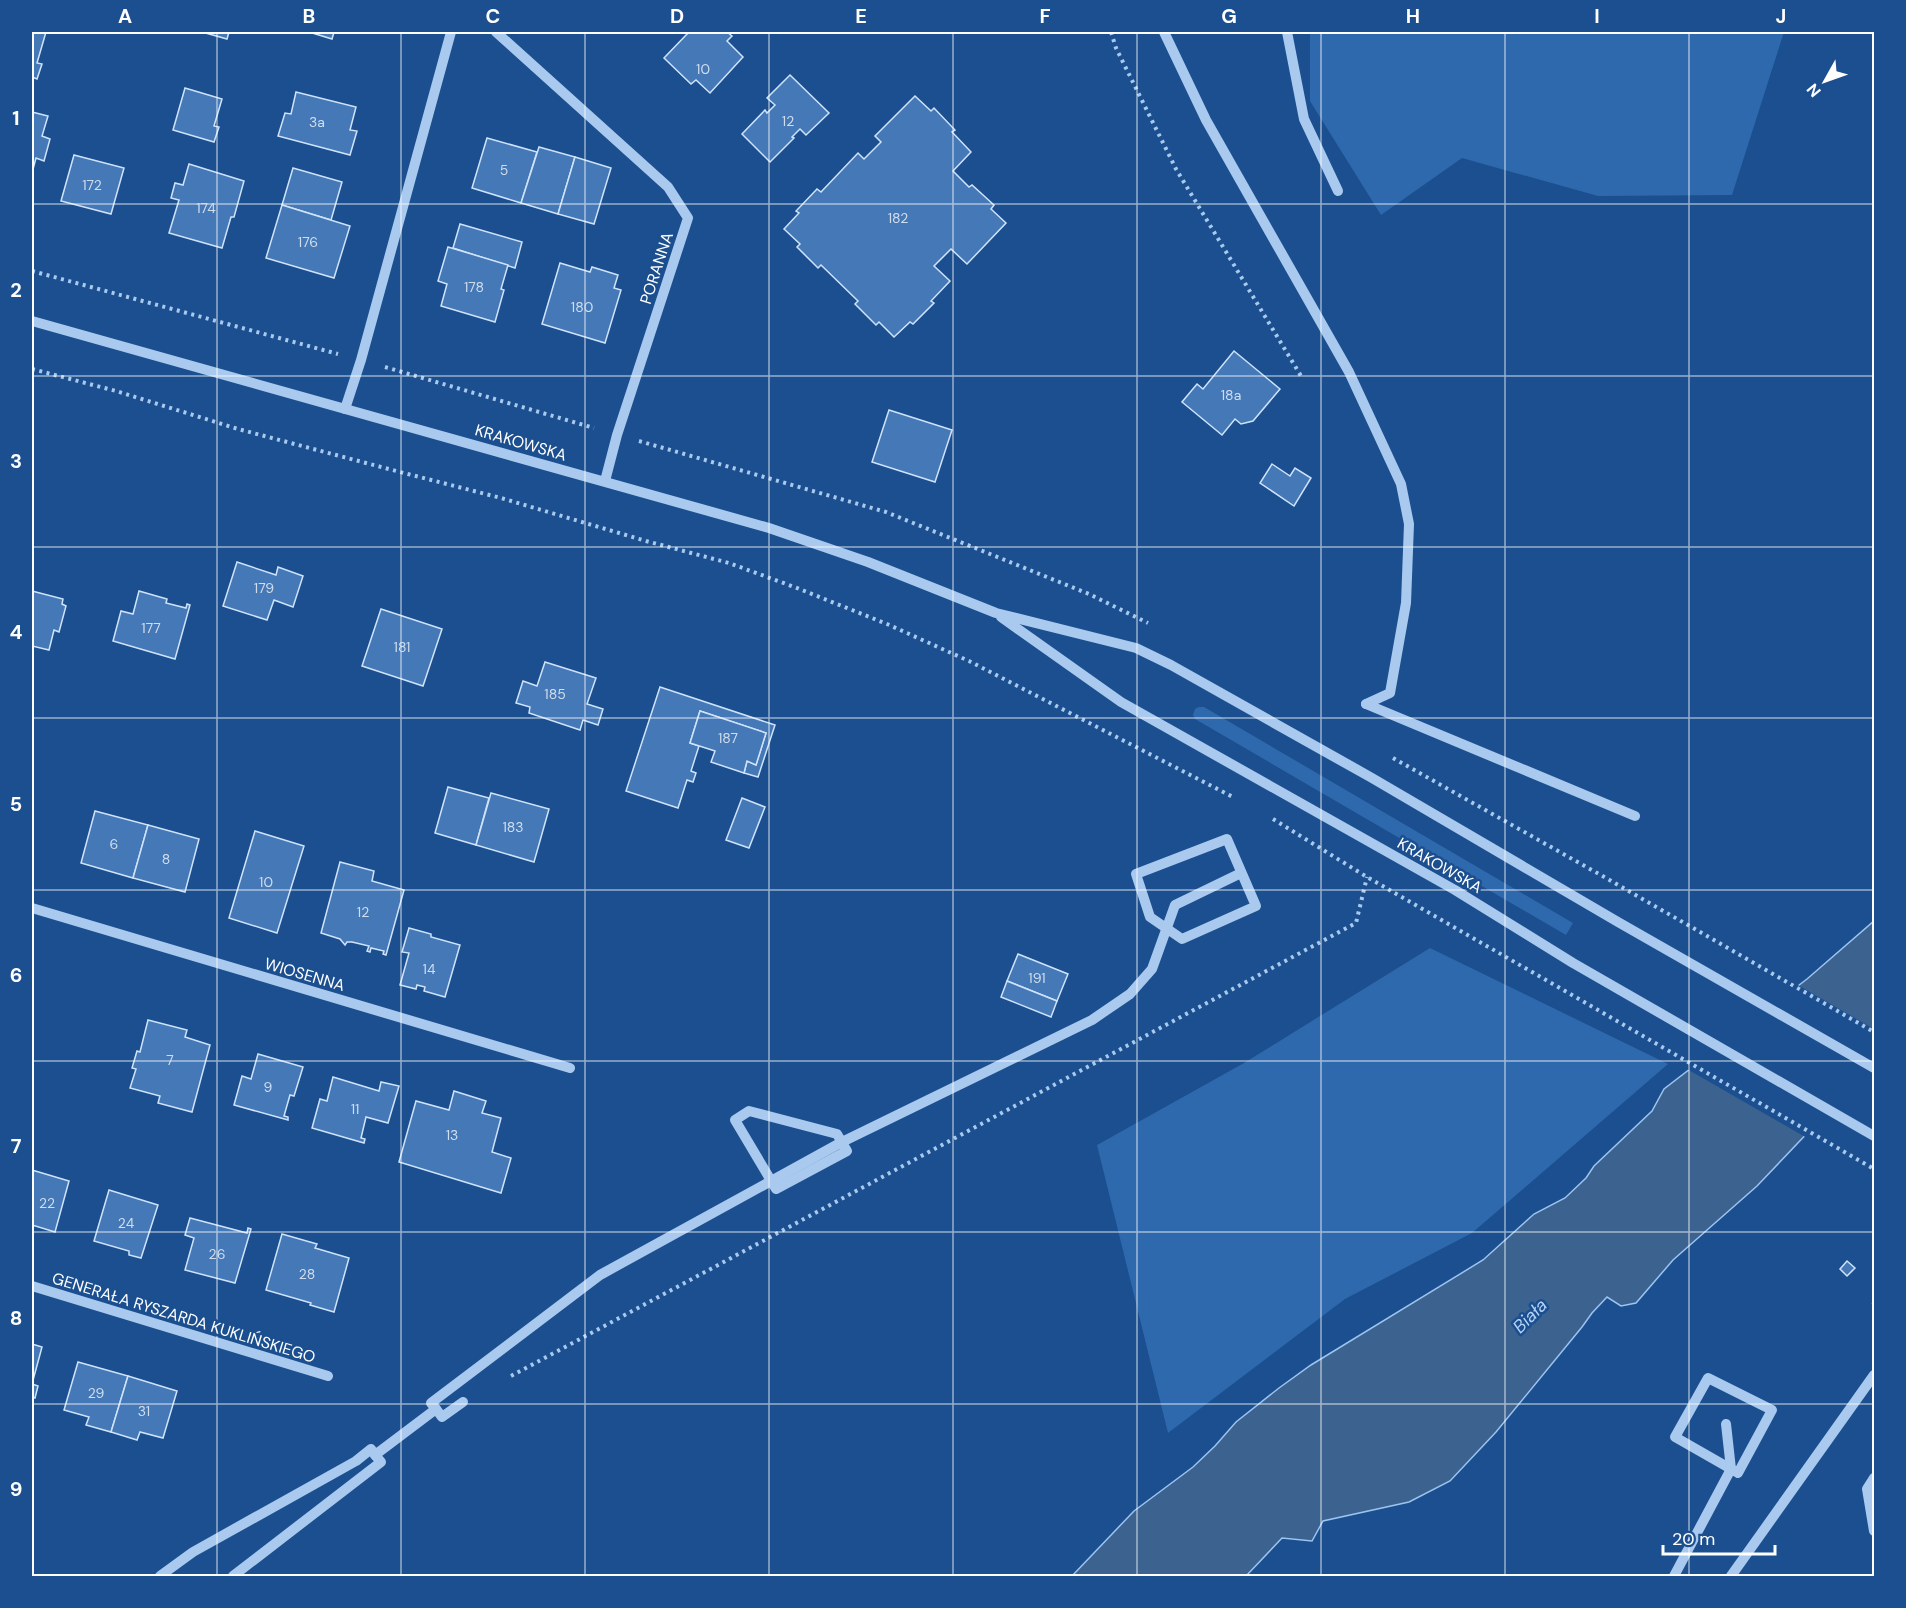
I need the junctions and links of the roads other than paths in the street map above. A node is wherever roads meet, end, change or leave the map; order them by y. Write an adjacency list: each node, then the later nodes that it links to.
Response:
1 (451, 32): 7 (street)
2 (495, 32): 8 (street, PORANNA)
3 (1164, 32): 10 (street)
4 (1287, 32): 5 (street)
5 (1338, 191)
6 (32, 321): 7 (street, KRAKOWSKA)
7 (345, 409): 8 (street, KRAKOWSKA)
8 (605, 481): 9 (street, KRAKOWSKA)
9 (996, 613): 15 (street, KRAKOWSKA); 16 (street, KRAKOWSKA)
10 (1635, 816)
11 (1239, 874): 13 (street)
12 (32, 908): 14 (street, WIOSENNA)
13 (1166, 928): 13 (street); 17 (street)
14 (570, 1068)
15 (1875, 1068)
16 (1875, 1136)
17 (842, 1142): 18 (street); 18 (street)
18 (772, 1182): 23 (street)
19 (32, 1286): 21 (street, GENERAŁA RYSZARDA KUKLIŃSKIEGO)
20 (1875, 1375): 32 (street)
21 (328, 1376)
22 (463, 1402): 23 (street)
23 (436, 1409): 25 (street)
24 (1726, 1424): 26 (street)
25 (375, 1455): 29 (street); 30 (street)
26 (1731, 1469): 26 (street); 31 (street)
27 (1875, 1478): 28 (street)
28 (1875, 1531)
29 (159, 1576)
30 (233, 1576)
31 (1674, 1576)
32 (1731, 1576)

